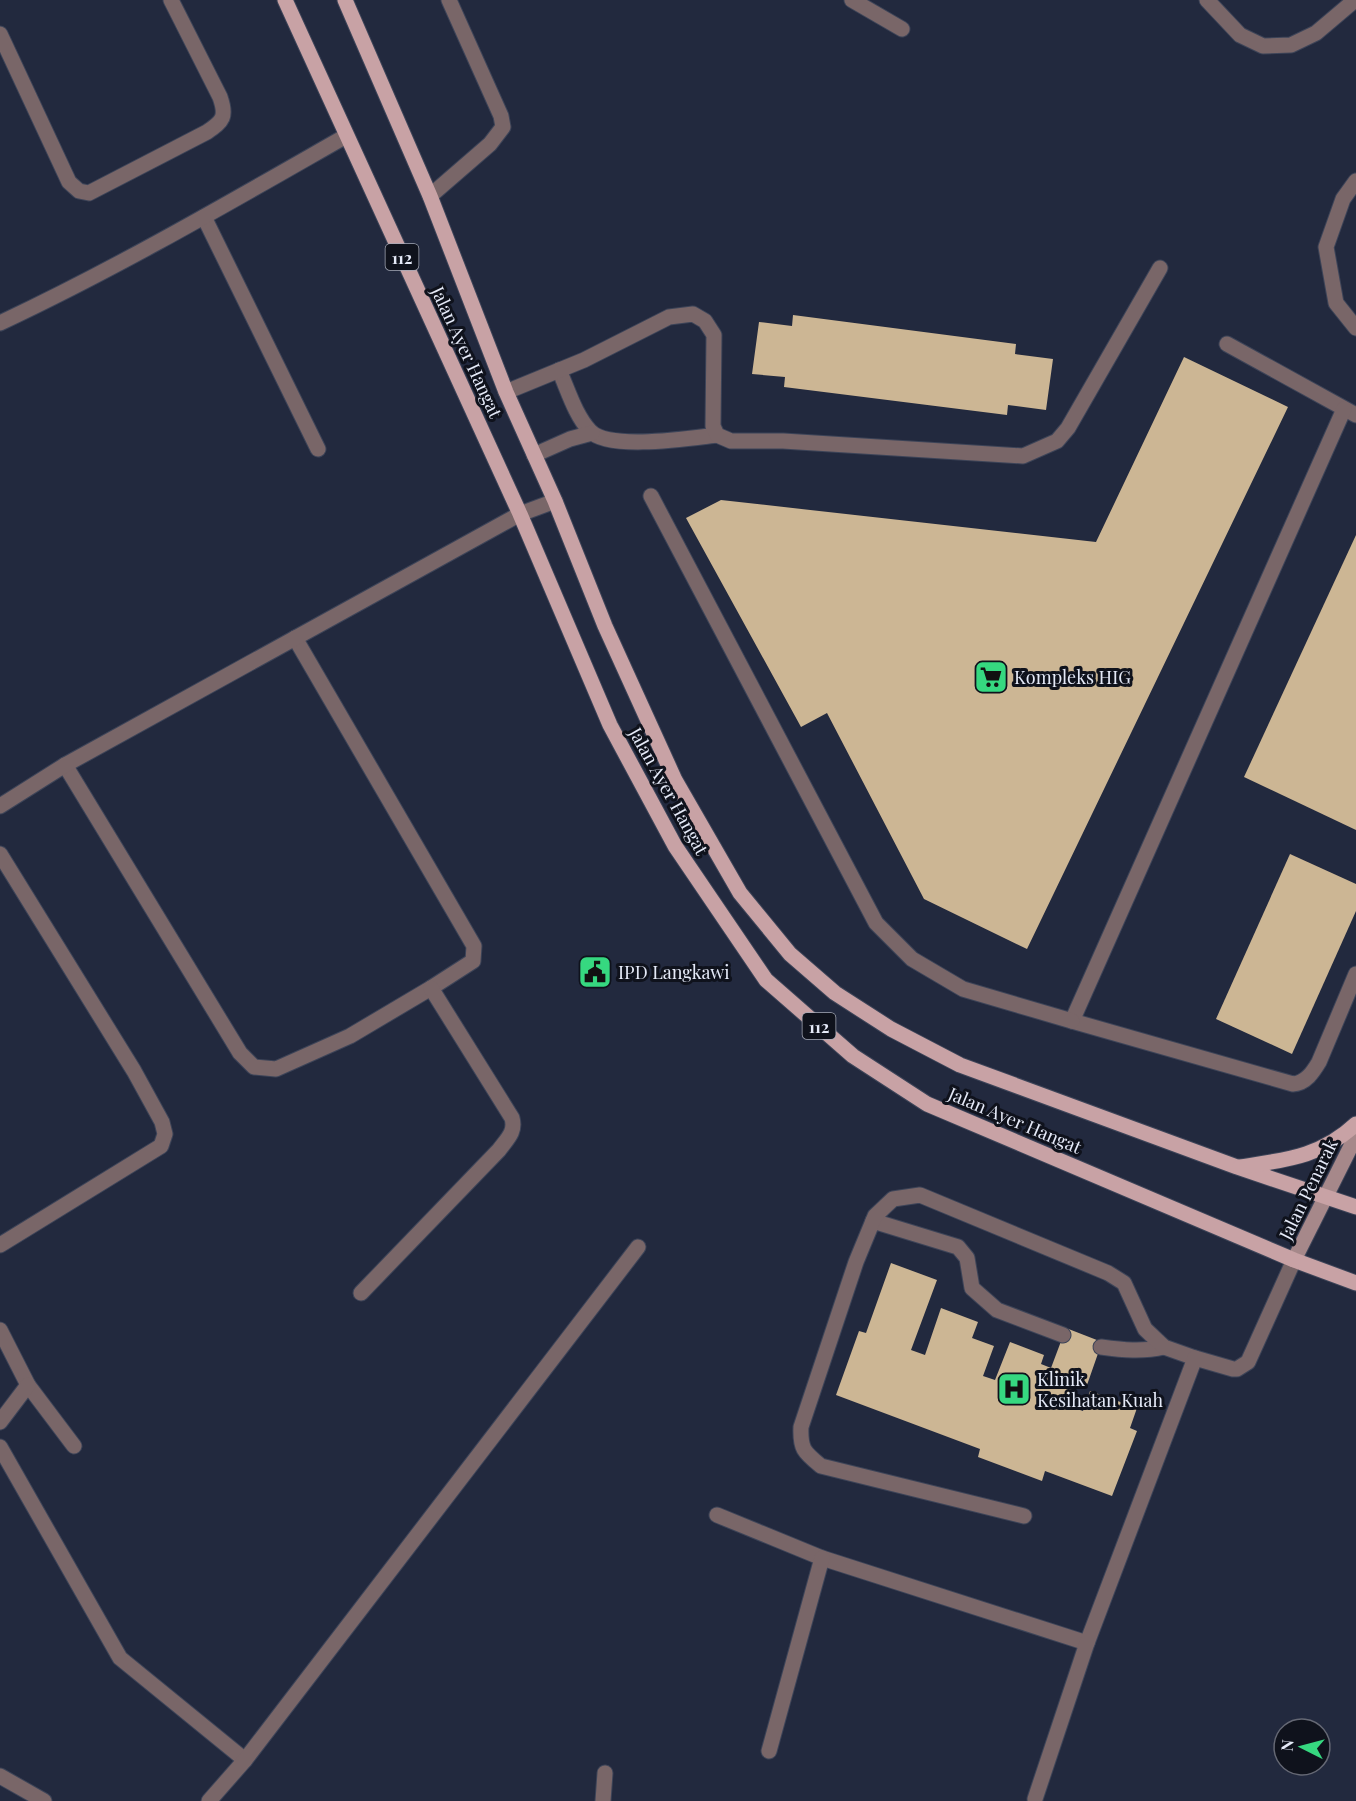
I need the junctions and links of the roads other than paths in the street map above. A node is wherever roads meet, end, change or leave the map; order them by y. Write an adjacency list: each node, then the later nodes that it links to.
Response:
1 (171, 0): 9 (street)
2 (285, 0): 10 (main road, Jalan Ayer Hangat / 112)
3 (345, 0): 12 (main road, Jalan Ayer Hangat / 112)
4 (449, 0): 12 (street)
5 (852, 0): 8 (street)
6 (1207, 0): 7 (street)
7 (1355, 0)
8 (902, 29)
9 (0, 34)
10 (346, 136): 13 (street); 27 (main road, Jalan Ayer Hangat / 112)
11 (1356, 181): 16 (street)
12 (430, 196): 19 (main road, Jalan Ayer Hangat / 112)
13 (204, 217): 15 (street); 23 (street)
14 (1160, 268): 22 (street)
15 (0, 323)
16 (1356, 328)
17 (1227, 344): 20 (street)
18 (559, 370): 19 (street); 21 (street); 22 (street)
19 (506, 392): 24 (main road, Jalan Ayer Hangat / 112)
20 (1350, 412): 34 (street)
21 (592, 433): 22 (street); 24 (street)
22 (717, 435)
23 (318, 449)
24 (534, 455): 26 (main road, Jalan Ayer Hangat / 112)
25 (651, 496): 34 (street)
26 (555, 501): 27 (street); 37 (main road, Jalan Ayer Hangat / 112)
27 (520, 514): 28 (street); 43 (main road, Jalan Ayer Hangat / 112)
28 (295, 638): 29 (street); 33 (street)
29 (65, 765): 30 (street); 33 (street)
30 (0, 806)
31 (0, 854): 41 (street)
32 (1356, 974): 34 (street)
33 (431, 988): 45 (street)
34 (1072, 1020)
35 (1356, 1124): 37 (main road)
36 (1356, 1136): 38 (main road, Jalan Penarak)
37 (1238, 1167): 38 (main road, Jalan Ayer Hangat / 112)
38 (1327, 1196): 39 (main road, Jalan Ayer Hangat / 112); 43 (main road, Jalan Penarak)
39 (1356, 1207)
40 (873, 1221): 47 (street); 49 (street); 56 (street)
41 (0, 1245)
42 (638, 1247): 60 (street)
43 (1294, 1260): 44 (main road, Jalan Ayer Hangat / 112); 50 (street)
44 (1356, 1283)
45 (361, 1293)
46 (0, 1330): 51 (street)
47 (1063, 1335)
48 (1101, 1347): 49 (street)
49 (1164, 1347): 50 (street)
50 (1195, 1358): 58 (street)
51 (28, 1385): 52 (street); 53 (street)
52 (0, 1422)
53 (74, 1446)
54 (0, 1447): 60 (street)
55 (717, 1515): 57 (street)
56 (1024, 1516)
57 (822, 1558): 58 (street); 59 (street)
58 (1088, 1643): 63 (street)
59 (769, 1751)
60 (245, 1760): 65 (street)
61 (605, 1773): 66 (street)
62 (0, 1776): 64 (street)
63 (1035, 1799)
64 (44, 1801)
65 (209, 1801)
66 (603, 1801)

